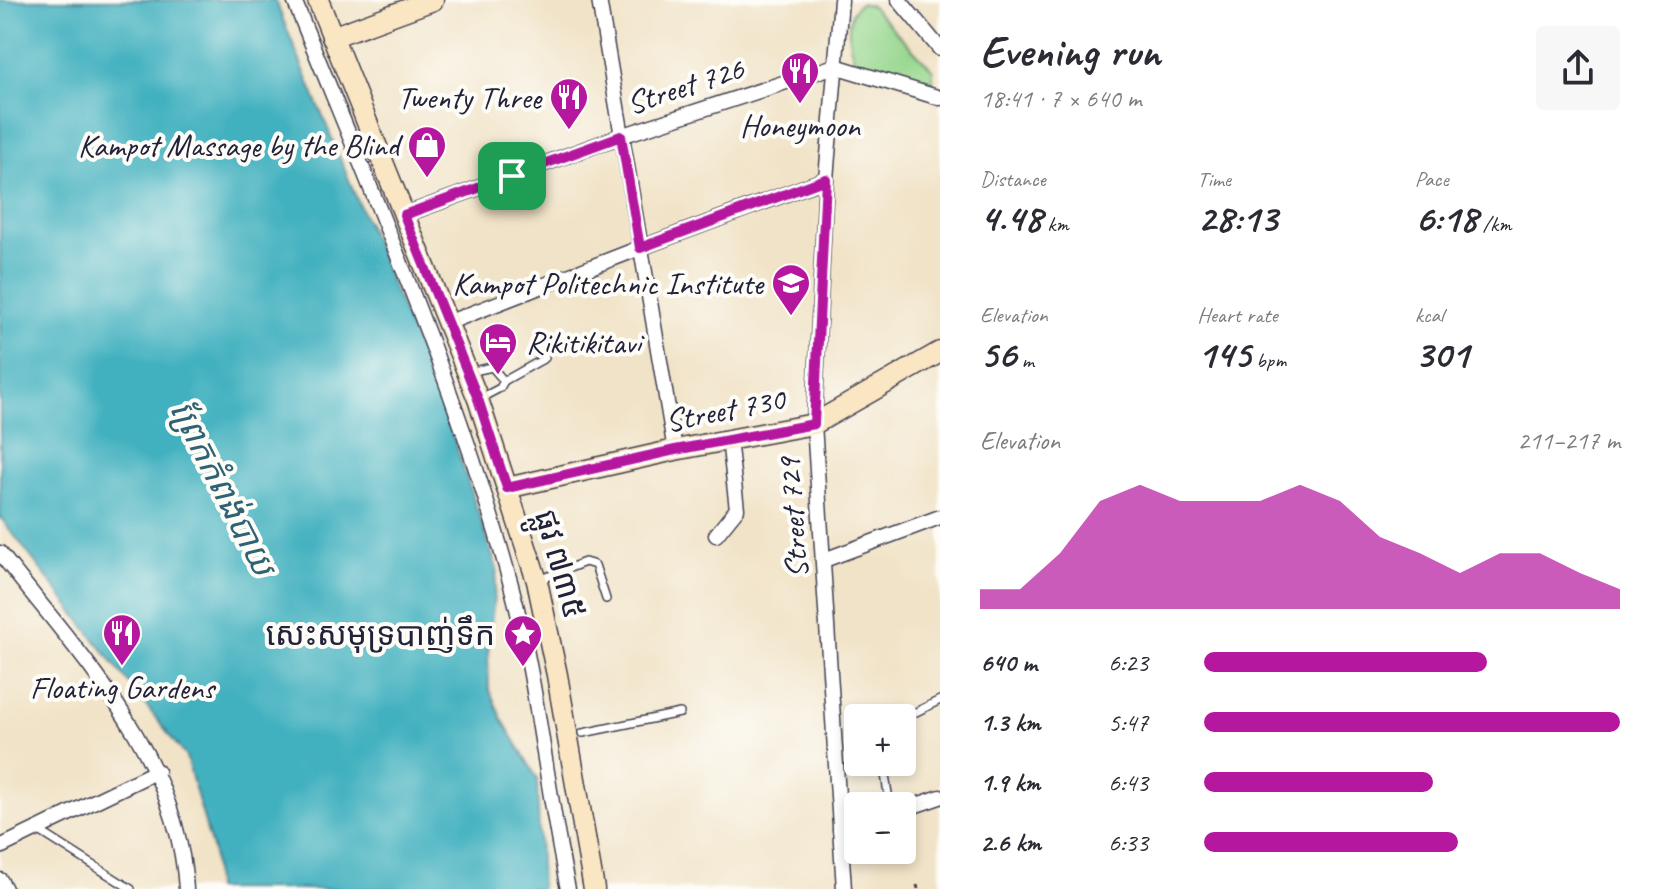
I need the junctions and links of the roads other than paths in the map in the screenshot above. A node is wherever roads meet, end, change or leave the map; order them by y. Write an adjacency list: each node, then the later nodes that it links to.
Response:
1 (294, 0): 46 (street)
2 (318, 0): 7 (street, ផ្លូវ ៧៣៥)
3 (433, 0): 7 (street)
4 (599, 0): 11 (street)
5 (841, 0): 9 (street, Street 729)
6 (899, 0): 8 (street)
7 (332, 37): 13 (street, ផ្លូវ ៧៣៥)
8 (940, 49)
9 (835, 66): 10 (street); 11 (street, Street 726); 12 (street, Street 729)
10 (940, 98)
11 (621, 136): 13 (street, Street 726); 14 (street)
12 (826, 179): 14 (street); 21 (street, Street 729)
13 (404, 215): 15 (street, ផ្លូវ ៧៣៥)
14 (640, 248): 15 (street); 23 (street)
15 (447, 323): 18 (street, ផ្លូវ ៧៣៥)
16 (940, 352): 21 (street, Street 730)
17 (545, 358): 19 (lane)
18 (467, 373): 19 (lane); 20 (street, ផ្លូវ ៧៣៥)
19 (504, 381): 20 (lane)
20 (478, 399): 24 (street, ផ្លូវ ៧៣៥)
21 (814, 424): 22 (street, Street 730); 28 (street, Street 729)
22 (729, 439): 23 (street, Street 730); 26 (street)
23 (675, 450): 24 (street, Street 730)
24 (507, 488): 29 (street, ផ្លូវ ៧៣៥)
25 (940, 517): 28 (street)
26 (716, 535)
27 (0, 553): 35 (street)
28 (824, 560): 40 (street, Street 729)
29 (537, 581): 30 (lane); 34 (street, ផ្លូវ ៧៣៥)
30 (606, 599)
31 (940, 700): 32 (lane)
32 (916, 712)
33 (680, 713): 34 (lane)
34 (574, 735): 47 (street, ផ្លូវ ៧៣៥)
35 (157, 771): 38 (street); 45 (street)
36 (940, 797): 37 (street)
37 (916, 805)
38 (37, 829): 41 (street); 44 (lane)
39 (844, 829): 40 (street)
40 (840, 830): 48 (street, Street 729)
41 (0, 847)
42 (0, 880): 43 (street)
43 (5, 889)
44 (131, 889)
45 (186, 889)
46 (568, 889)
47 (594, 889)
48 (844, 889)

